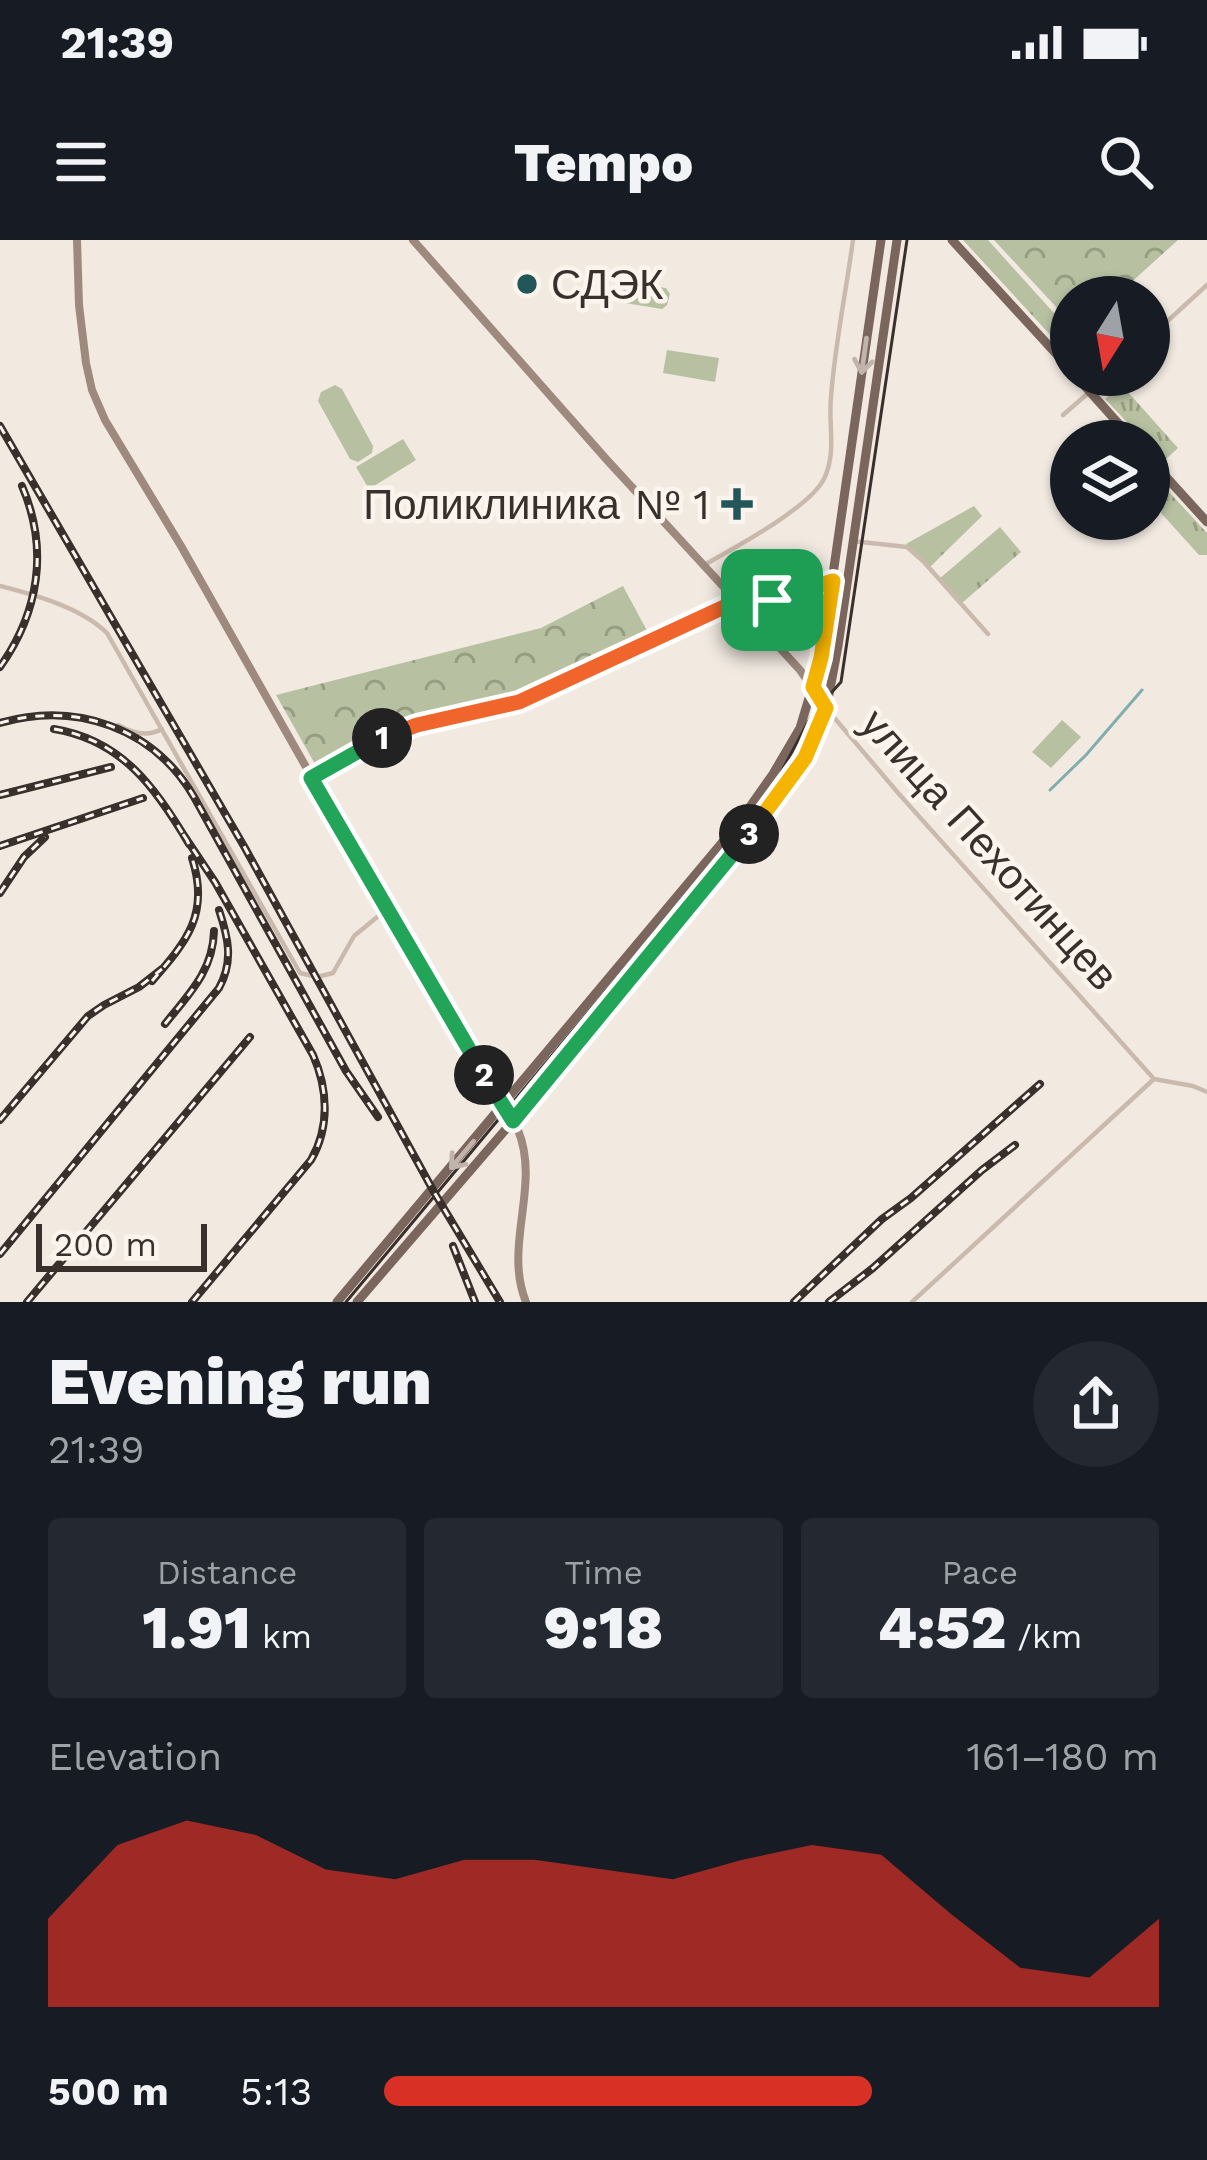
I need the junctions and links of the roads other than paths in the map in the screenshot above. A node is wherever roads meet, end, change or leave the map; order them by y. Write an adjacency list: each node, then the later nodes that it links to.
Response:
1 (76, 240): 27 (main road)
2 (413, 240): 17 (main road, улица Пехотинцев)
3 (853, 240): 17 (street)
4 (881, 240): 18 (main road, one-way to 18)
5 (897, 240): 16 (main road)
6 (952, 240): 9 (main road)
7 (1207, 285): 8 (street)
8 (1170, 319)
9 (1050, 347)
10 (1085, 396): 12 (street)
11 (1094, 396): 13 (main road)
12 (1063, 415)
13 (1115, 420)
14 (1170, 481): 15 (main road)
15 (1207, 522)
16 (852, 541): 22 (street); 24 (main road)
17 (704, 565): 20 (main road, улица Пехотинцев)
18 (833, 581): 21 (street); 23 (main road)
19 (0, 586): 26 (street)
20 (737, 601): 21 (main road, улица Пехотинцев); 27 (street)
21 (748, 613): 23 (main road, улица Пехотинцев)
22 (988, 634)
23 (813, 687): 24 (main road, улица Пехотинцев); 31 (main road)
24 (826, 708): 29 (street, улица Пехотинцев); 32 (main road)
25 (118, 725): 26 (street)
26 (162, 729): 28 (street)
27 (311, 778): 28 (main road)
28 (387, 909): 31 (main road)
29 (1154, 1079): 30 (street); 36 (street)
30 (1207, 1092)
31 (503, 1105): 32 (main road); 33 (main road, one-way to 33)
32 (513, 1121): 34 (main road); 35 (main road)
33 (337, 1302)
34 (358, 1302)
35 (526, 1302)
36 (912, 1302)

